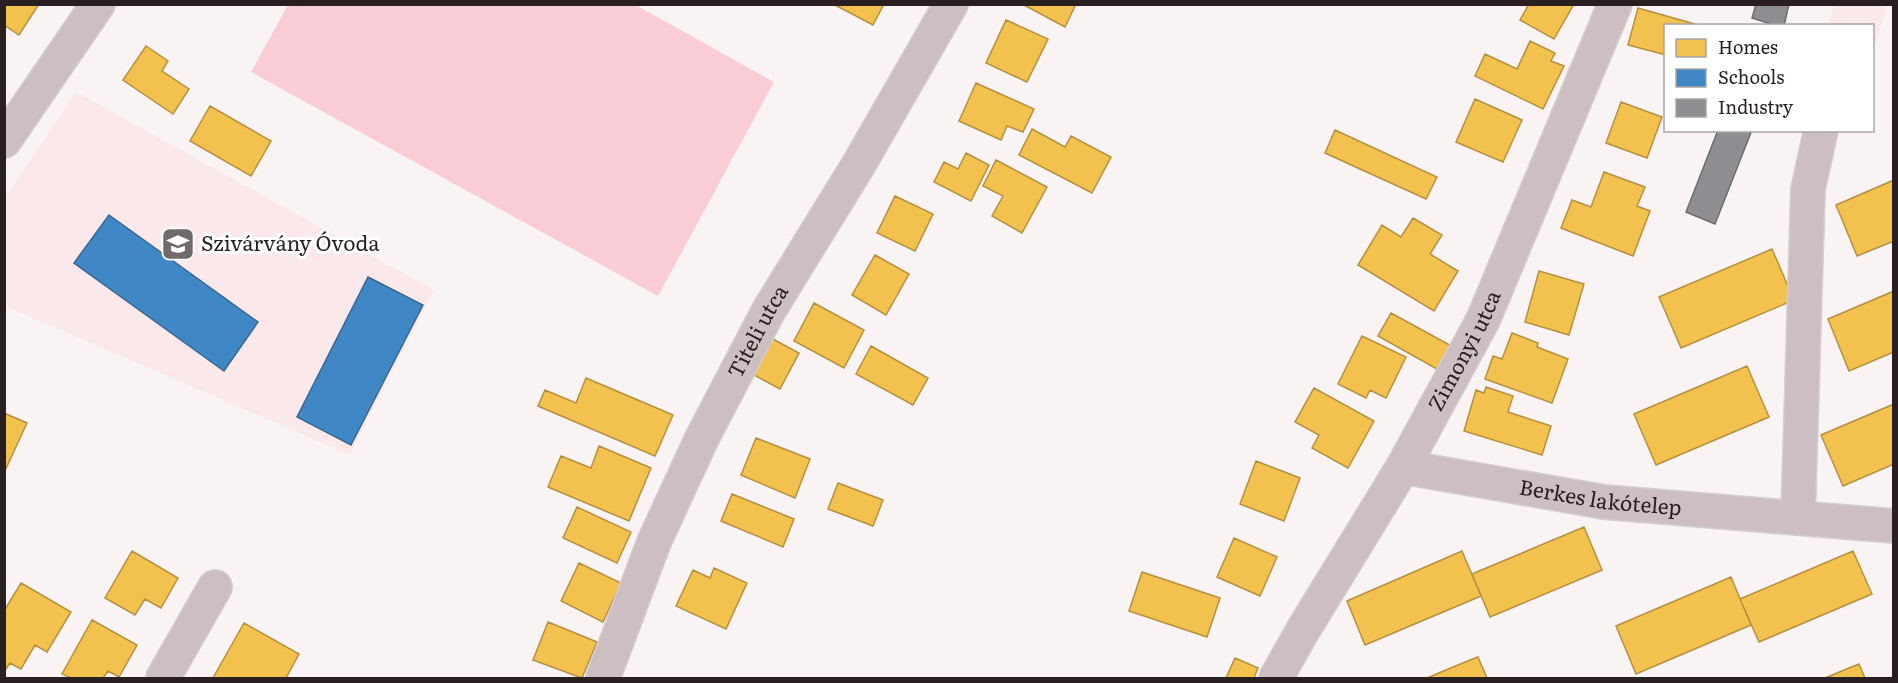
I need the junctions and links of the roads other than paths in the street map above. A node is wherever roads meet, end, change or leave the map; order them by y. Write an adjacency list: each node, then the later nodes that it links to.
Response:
1 (98, 4): 5 (street)
2 (951, 4): 11 (street, Titeli utca)
3 (1615, 4): 6 (street, Zimonyi utca)
4 (1821, 132): 7 (street)
5 (4, 141)
6 (1403, 467): 7 (street, Berkes lakótelep); 12 (street, Zimonyi utca)
7 (1798, 518): 8 (street, Berkes lakótelep)
8 (1893, 526)
9 (215, 587): 10 (street)
10 (164, 678)
11 (603, 678)
12 (1276, 678)

